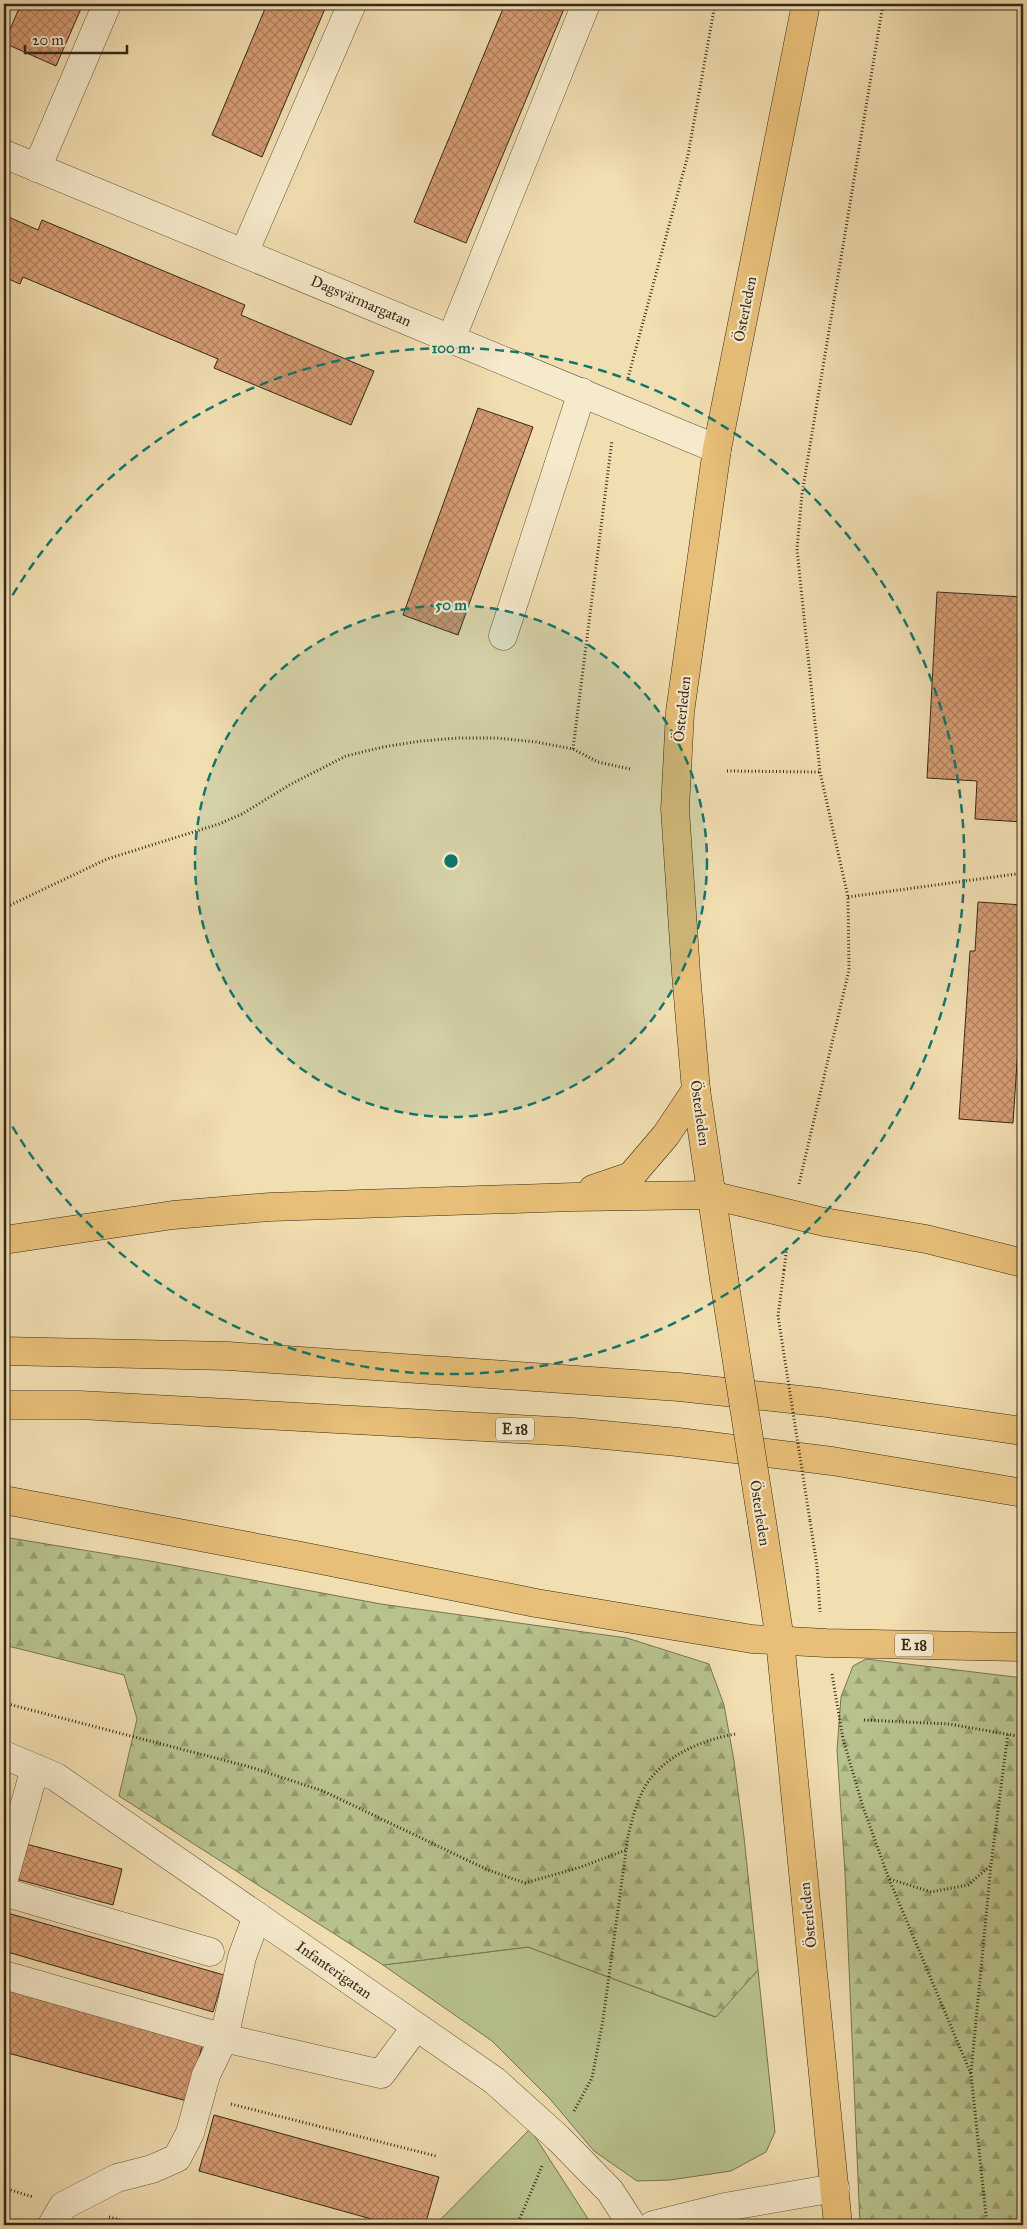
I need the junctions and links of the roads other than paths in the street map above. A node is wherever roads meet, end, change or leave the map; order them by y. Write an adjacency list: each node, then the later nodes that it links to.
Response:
1 (106, 4): 6 (street)
2 (352, 4): 7 (street)
3 (586, 4): 8 (street)
4 (806, 4): 10 (main road, Österleden)
5 (4, 154): 6 (street, Dagsvärmargatan)
6 (37, 168): 7 (street, Dagsvärmargatan)
7 (244, 252): 8 (street, Dagsvärmargatan)
8 (451, 339): 9 (street, Dagsvärmargatan)
9 (582, 392): 10 (street, Dagsvärmargatan); 11 (street)
10 (717, 449): 12 (main road, Österleden)
11 (503, 636)
12 (696, 1090): 13 (main road, Österleden); 14 (main road)
13 (712, 1194): 14 (main road); 16 (main road); 22 (main road, Österleden, bridge)
14 (573, 1196): 15 (main road)
15 (4, 1240)
16 (1023, 1263)
17 (4, 1351): 19 (main road)
18 (4, 1405): 20 (main road, E 18)
19 (1023, 1432)
20 (1023, 1493)
21 (4, 1500): 22 (main road, E 18)
22 (780, 1640): 23 (main road, E 18); 34 (main road, Österleden)
23 (1023, 1647)
24 (4, 1755): 25 (street, Infanterigatan)
25 (35, 1768): 26 (street); 29 (street, Infanterigatan)
26 (12, 1813): 27 (street)
27 (4, 1878)
28 (4, 1892): 30 (street)
29 (257, 1916): 32 (street, Infanterigatan); 33 (street)
30 (210, 1952)
31 (4, 1975): 33 (street)
32 (416, 2027): 33 (street); 36 (street, Infanterigatan)
33 (224, 2038): 35 (street)
34 (835, 2188): 37 (street); 38 (main road, Österleden)
35 (52, 2225)
36 (632, 2225)
37 (653, 2225)
38 (838, 2225)

